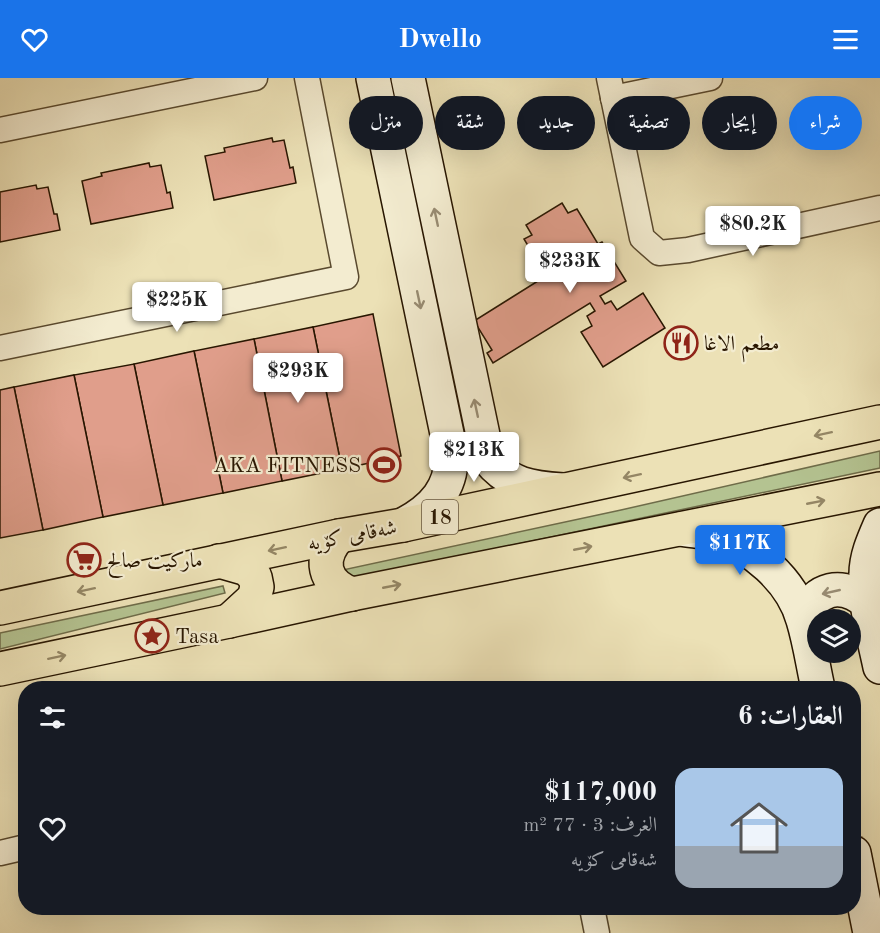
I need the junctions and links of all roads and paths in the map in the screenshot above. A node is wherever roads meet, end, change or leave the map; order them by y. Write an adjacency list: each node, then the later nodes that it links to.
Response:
1 (255, 78): 6 (street)
2 (307, 78): 10 (street)
3 (373, 78): 13 (street, one-way to 13)
4 (408, 78): 12 (street, one-way to 4)
5 (710, 78): 7 (street)
6 (186, 85): 8 (street)
7 (611, 88): 9 (street)
8 (0, 130)
9 (880, 208)
10 (0, 348)
11 (880, 422): 15 (highway, شەقامی کۆیە / 18, one-way to 15)
12 (486, 454): 13 (street); 15 (street)
13 (452, 462): 16 (street)
14 (880, 489): 18 (highway, one-way to 14)
15 (568, 490): 16 (highway, شەقامی کۆیە / 18)
16 (403, 525): 19 (highway, شەقامی کۆیە / 18)
17 (880, 525): 22 (street)
18 (681, 529): 21 (highway, one-way to 18); 24 (street)
19 (339, 536): 20 (highway, شەقامی کۆیە / 18, one-way to 20); 21 (highway)
20 (219, 561): 23 (highway, شەقامی کۆیە / 18, one-way to 23); 25 (highway)
21 (352, 594): 25 (highway)
22 (868, 603): 24 (street, one-way to 24); 26 (street)
23 (0, 608)
24 (803, 618): 28 (street)
25 (229, 621): 27 (highway, one-way to 25)
26 (880, 667)
27 (0, 669)
28 (816, 681)
29 (18, 849): 30 (street)
30 (0, 853)
31 (861, 888): 34 (street)
32 (593, 915): 33 (street)
33 (597, 933)
34 (870, 933)

